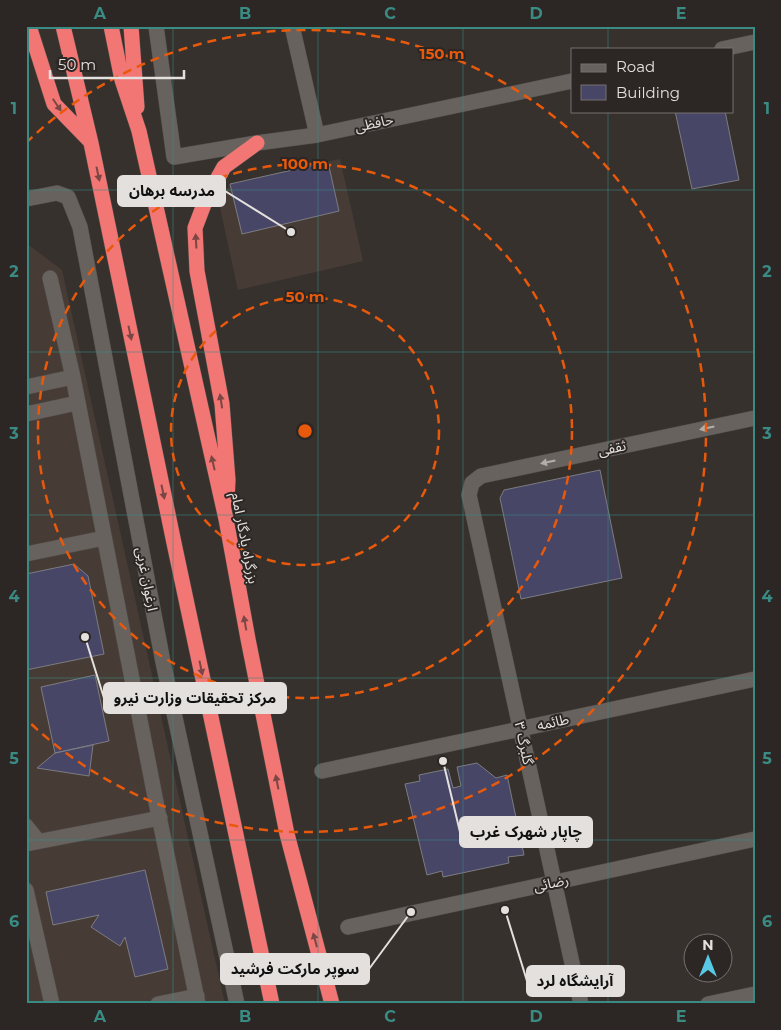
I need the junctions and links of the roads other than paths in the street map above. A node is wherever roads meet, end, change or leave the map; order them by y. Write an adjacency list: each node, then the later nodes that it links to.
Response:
1 (29, 26): 12 (highway, one-way to 12)
2 (63, 26): 12 (highway)
3 (111, 26): 10 (highway, بزرگراه یادگار امام)
4 (131, 26): 10 (highway)
5 (156, 26): 13 (street, حافظی)
6 (292, 26): 11 (street)
7 (755, 42): 8 (street)
8 (727, 48)
9 (571, 81): 11 (street, حافظی)
10 (139, 131): 22 (highway, بزرگراه یادگار امام, one-way to 10)
11 (317, 135): 13 (street, حافظی)
12 (91, 142): 40 (highway, one-way to 40)
13 (257, 142): 22 (highway, one-way to 13)
14 (26, 199): 39 (street, ارغوان غربی)
15 (50, 278): 16 (street)
16 (73, 377): 17 (street); 18 (street)
17 (26, 387)
18 (77, 403): 19 (street); 23 (street)
19 (26, 414)
20 (755, 418): 21 (street, ثقفی, one-way to 21)
21 (472, 483): 26 (street, گلبرگ ۳)
22 (226, 519): 41 (highway, بزرگراه یادگار امام, one-way to 22)
23 (104, 538): 24 (street); 28 (street)
24 (26, 554)
25 (755, 679): 26 (street, طائمه)
26 (521, 728): 27 (street, طائمه); 32 (street, گلبرگ ۳)
27 (322, 771)
28 (160, 818): 31 (street); 36 (street)
29 (26, 826): 31 (street)
30 (755, 839): 32 (street, رضائی)
31 (32, 842)
32 (554, 882): 34 (street, رضائی); 42 (street, گلبرگ ۳)
33 (26, 890): 37 (street)
34 (348, 927)
35 (755, 994): 43 (street)
36 (198, 1000): 38 (street)
37 (52, 1004)
38 (158, 1004)
39 (236, 1004)
40 (272, 1004)
41 (332, 1004)
42 (581, 1004)
43 (708, 1004)

